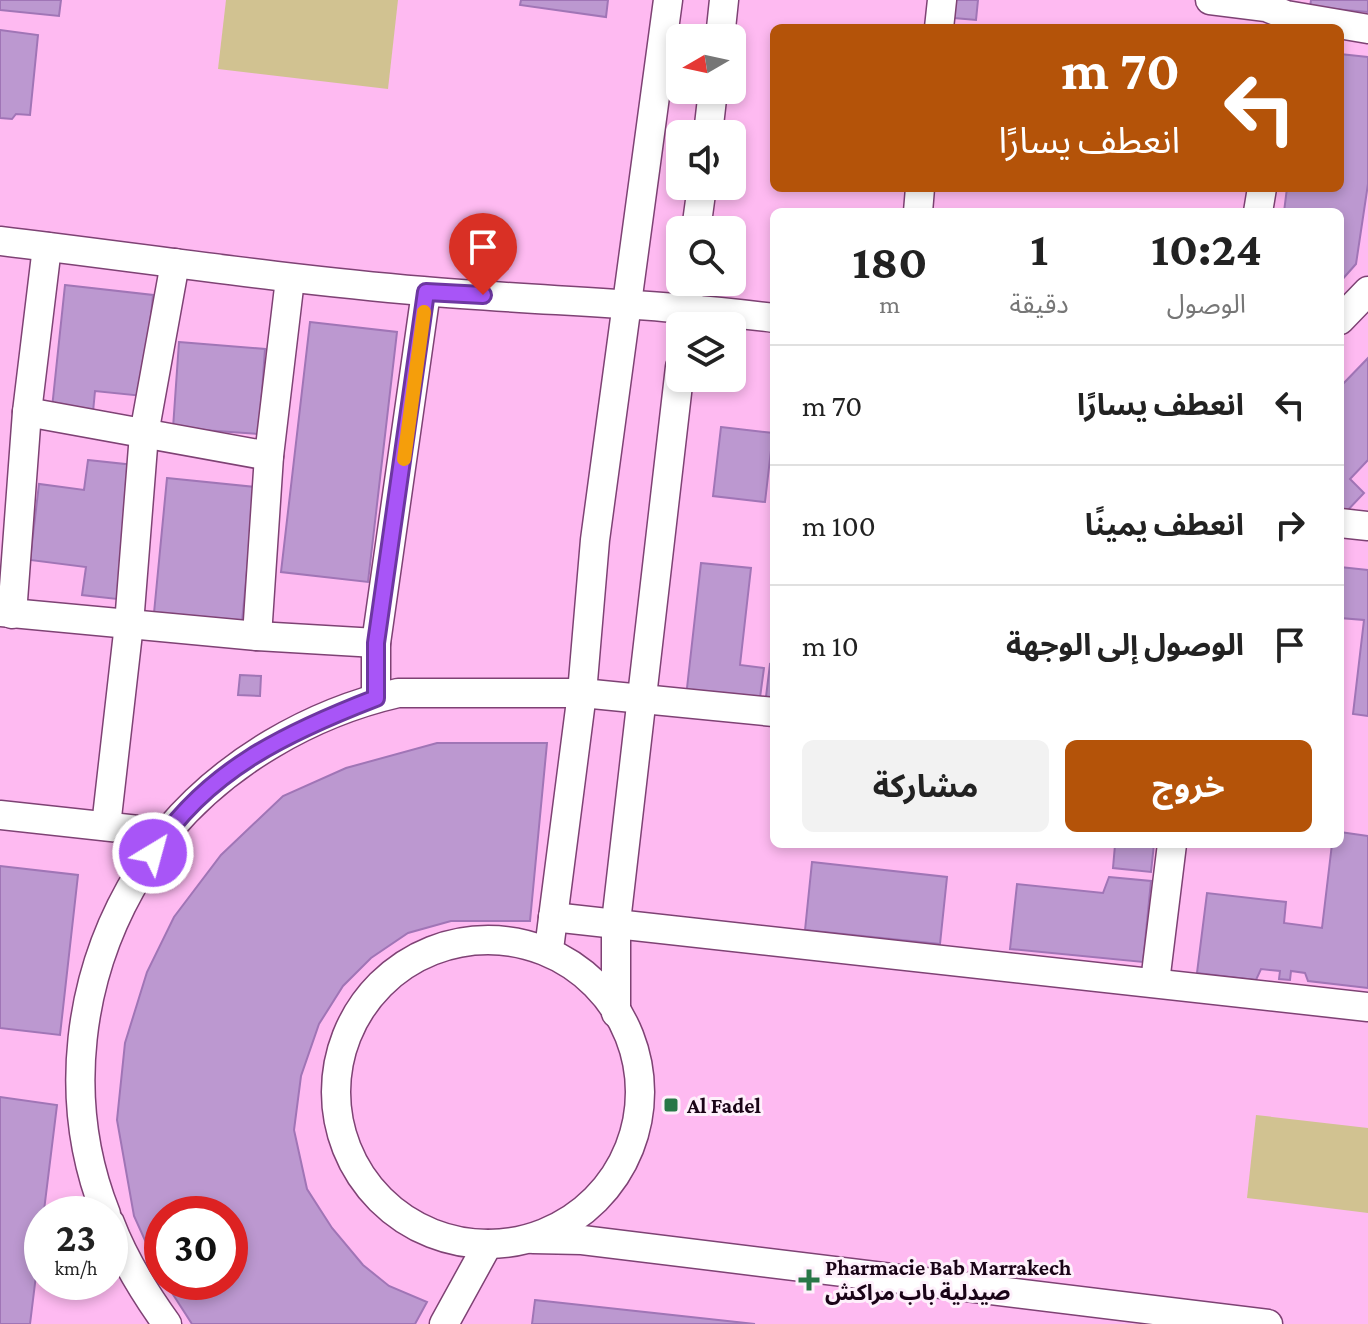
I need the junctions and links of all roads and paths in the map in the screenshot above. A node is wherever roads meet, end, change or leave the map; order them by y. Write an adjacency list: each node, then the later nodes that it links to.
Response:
1 (668, 0): 17 (street)
2 (724, 0): 6 (street)
3 (942, 0): 7 (street)
4 (1210, 0): 5 (street)
5 (1286, 14): 8 (street)
6 (721, 24)
7 (939, 24)
8 (1341, 24)
9 (1344, 25): 10 (street)
10 (1368, 29)
11 (0, 241): 12 (street)
12 (47, 247): 13 (street); 22 (street)
13 (175, 263): 14 (street); 23 (street)
14 (290, 279): 16 (street); 24 (street)
15 (1368, 291): 19 (street)
16 (426, 292): 17 (street); 30 (street)
17 (625, 305): 18 (street); 31 (street)
18 (687, 305): 20 (street)
19 (1344, 316)
20 (770, 317)
21 (677, 392): 33 (street)
22 (27, 412): 23 (street); 27 (street)
23 (144, 434): 24 (street); 28 (street)
24 (269, 456): 29 (street)
25 (1344, 523): 26 (street)
26 (1368, 526)
27 (6, 613): 28 (street)
28 (129, 624): 29 (street); 36 (street)
29 (257, 636): 30 (street)
30 (376, 643): 32 (street)
31 (582, 693): 32 (street); 33 (street); 39 (street)
32 (376, 698): 37 (street)
33 (640, 700): 34 (street); 40 (street)
34 (770, 712)
35 (0, 815): 36 (street)
36 (106, 826): 37 (street)
37 (166, 833): 45 (street)
38 (1172, 848): 42 (street)
39 (553, 917): 40 (street); 41 (street)
40 (616, 922): 42 (street); 44 (street)
41 (549, 949): 44 (street); 47 (street)
42 (1155, 982): 43 (street)
43 (1368, 1007)
44 (616, 1013): 46 (street)
45 (101, 1196)
46 (520, 1239): 47 (street); 49 (street)
47 (488, 1244): 51 (street)
48 (128, 1262): 50 (street)
49 (1133, 1315): 52 (street)
50 (167, 1324)
51 (444, 1324)
52 (1268, 1324)

